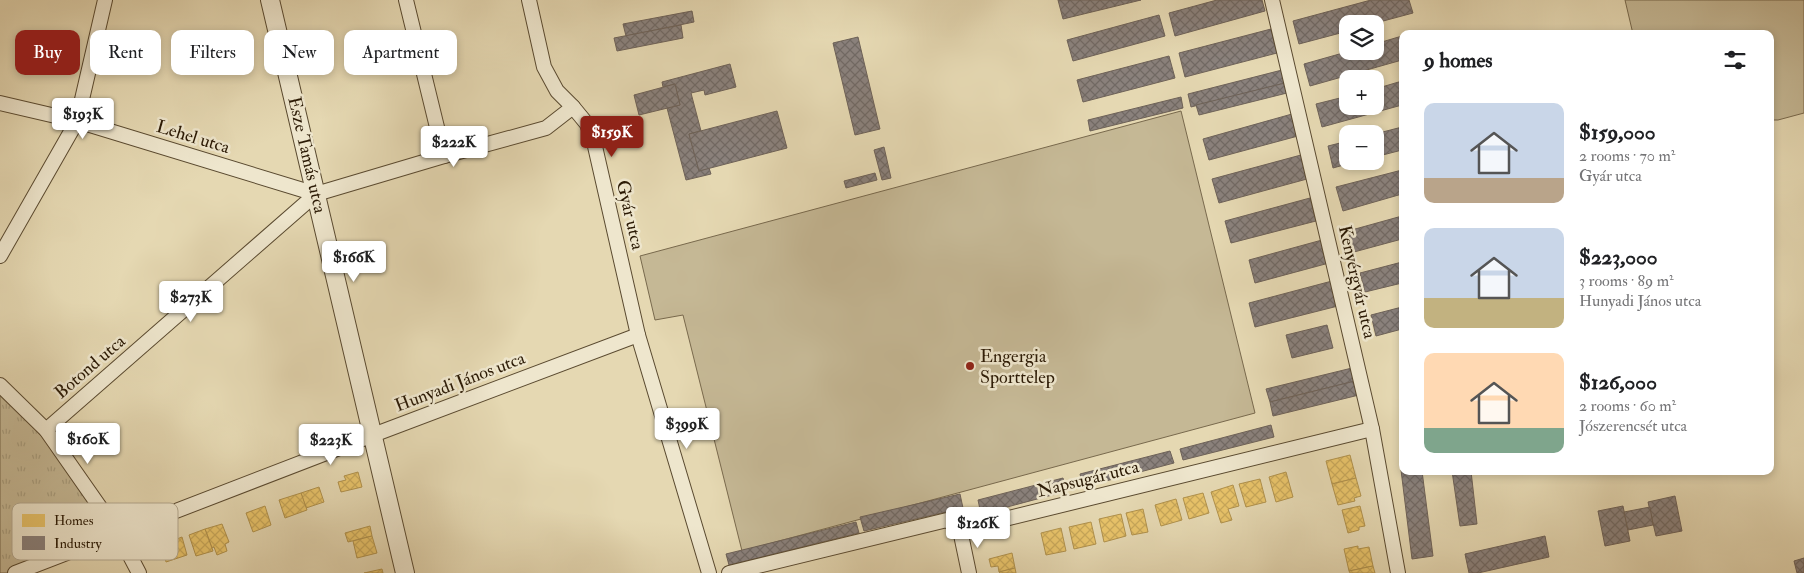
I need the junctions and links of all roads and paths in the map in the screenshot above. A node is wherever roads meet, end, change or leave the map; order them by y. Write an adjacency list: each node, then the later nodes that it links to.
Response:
1 (105, 0): 8 (street)
2 (270, 0): 10 (street, Esze Tamás utca)
3 (406, 0): 9 (street)
4 (529, 0): 7 (street, Gyár utca)
5 (1272, 0): 14 (street, Kenyérgyár utca)
6 (0, 103): 8 (street, Lehel utca)
7 (573, 107): 9 (street); 12 (street, Gyár utca)
8 (77, 121): 10 (street, Lehel utca); 11 (street)
9 (444, 156): 10 (street)
10 (316, 194): 15 (street, Botond utca); 16 (street, Esze Tamás utca)
11 (0, 256)
12 (638, 335): 16 (street, Hunyadi János utca); 25 (street, Gyár utca)
13 (0, 385): 15 (street)
14 (1372, 429): 19 (street, Napsugár utca); 28 (street, Kenyérgyár utca)
15 (46, 430): 17 (street)
16 (373, 435): 18 (street, Hunyadi János utca); 24 (street, Esze Tamás utca)
17 (97, 503)
18 (178, 510)
19 (960, 530): 26 (street); 27 (street)
20 (48, 560): 22 (street, Hunyadi János utca)
21 (132, 560): 23 (street)
22 (15, 573)
23 (139, 573)
24 (405, 573)
25 (709, 573)
26 (729, 573)
27 (968, 573)
28 (1398, 573)

